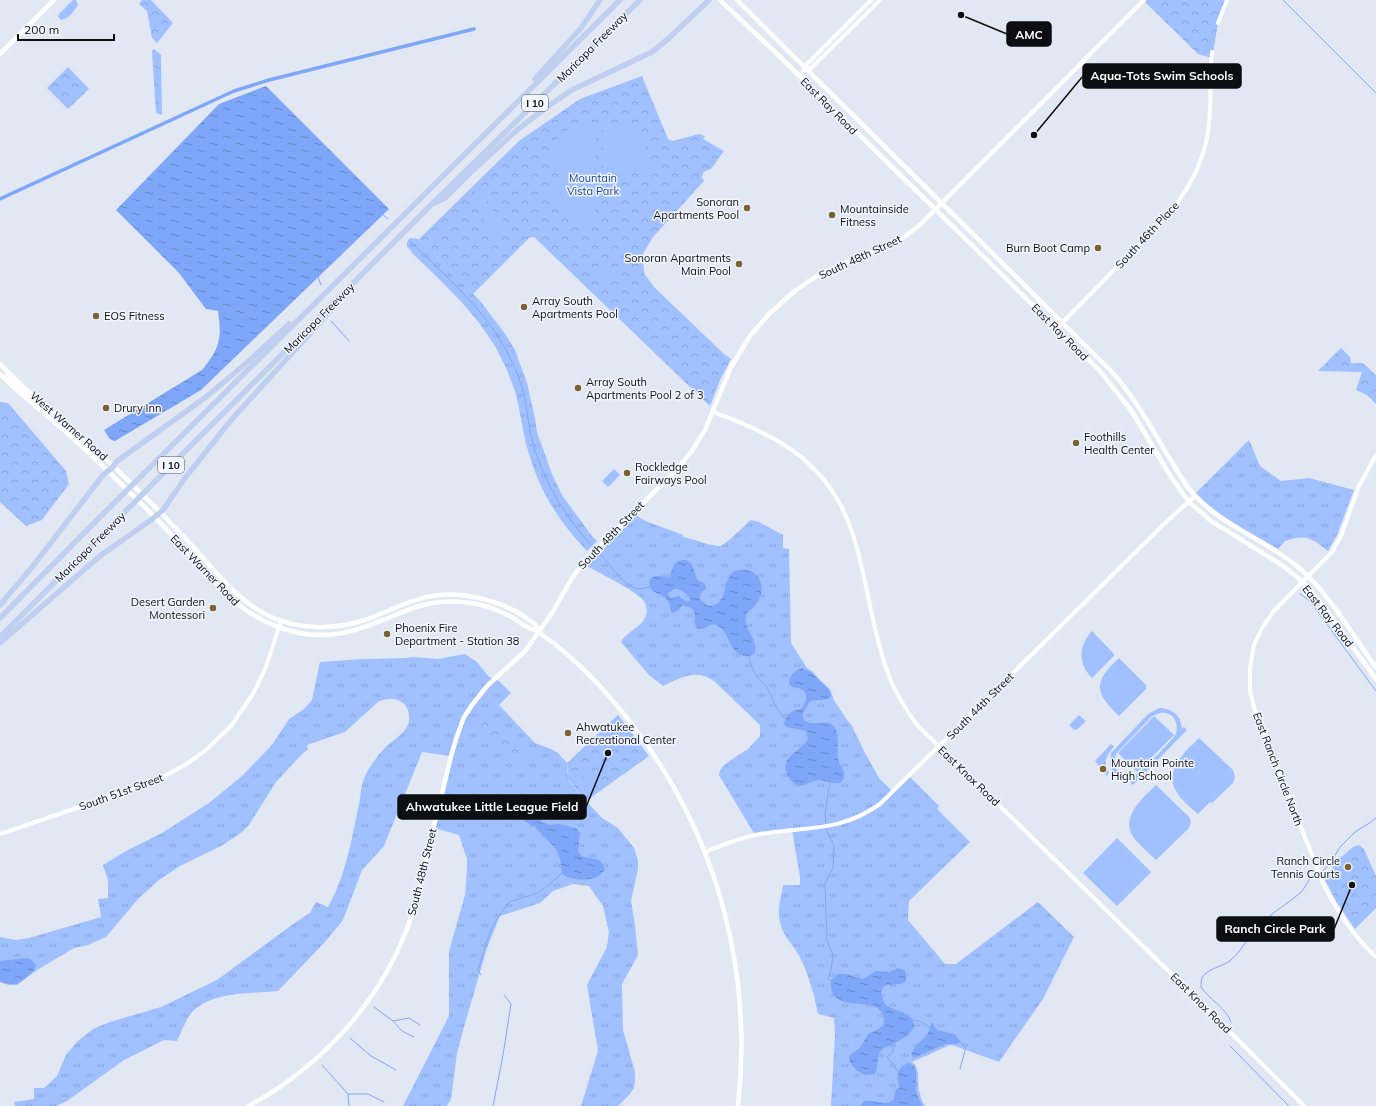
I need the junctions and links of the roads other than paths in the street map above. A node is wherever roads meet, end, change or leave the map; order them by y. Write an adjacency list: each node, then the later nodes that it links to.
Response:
1 (54, 0): 14 (main road)
2 (600, 0): 16 (highway)
3 (620, 0): 16 (highway, Maricopa Freeway / I 10)
4 (640, 0): 18 (highway, Maricopa Freeway / I 10)
5 (709, 0): 18 (highway)
6 (720, 0): 19 (main road, East Ray Road)
7 (737, 0): 15 (main road, East Ray Road)
8 (871, 0): 15 (street)
9 (880, 0): 15 (street)
10 (1144, 0): 17 (main road, South 48th Street)
11 (1227, 0): 12 (street)
12 (1218, 23)
13 (1212, 52): 22 (street, South 46th Place)
14 (0, 54)
15 (804, 71): 17 (main road, East Ray Road)
16 (498, 121): 20 (highway, Maricopa Freeway / I 10)
17 (942, 204): 19 (main road, South 48th Street); 22 (main road, East Ray Road)
18 (430, 206): 21 (highway, Maricopa Freeway / I 10)
19 (936, 210): 23 (main road, East Ray Road); 27 (main road, South 48th Street)
20 (332, 286): 29 (highway); 43 (highway, Maricopa Freeway / I 10)
21 (342, 294): 35 (highway); 47 (highway, Maricopa Freeway / I 10)
22 (1063, 322): 23 (street, South 46th Place); 33 (main road, East Ray Road)
23 (1057, 328): 34 (main road, East Ray Road)
24 (0, 364): 26 (main road, West Warner Road)
25 (1, 376): 26 (main road); 30 (main road, West Warner Road)
26 (41, 403): 29 (main road, West Warner Road)
27 (713, 412): 46 (main road, South 48th Street); 53 (street, East Knox Road)
28 (1376, 455): 37 (street, East Ranch Circle North)
29 (113, 467): 30 (highway); 31 (main road, West Warner Road)
30 (108, 472): 32 (main road, West Warner Road); 41 (highway)
31 (137, 489): 35 (main road, East Warner Road)
32 (132, 495): 36 (main road, East Warner Road)
33 (1195, 496): 34 (street, South 44th Street); 37 (main road, East Ray Road)
34 (1189, 502): 37 (main road, East Ray Road); 53 (street, South 44th Street)
35 (160, 512): 36 (highway); 38 (main road, East Warner Road)
36 (155, 518): 39 (main road, East Warner Road); 49 (highway)
37 (1306, 579): 48 (main road, East Ray Road); 50 (main road, East Ray Road); 56 (street, East Ranch Circle North)
38 (234, 593): 39 (main road); 44 (main road, East Warner Road)
39 (230, 598): 45 (main road, East Warner Road)
40 (408, 602): 42 (main road); 44 (main road, East Warner Road); 46 (main road, East Warner Road)
41 (0, 605)
42 (411, 608): 45 (main road, East Warner Road); 46 (main road, East Warner Road)
43 (0, 618)
44 (281, 621): 45 (street, South 51st Street)
45 (279, 627): 54 (street, South 51st Street)
46 (539, 632): 55 (main road, East Warner Road); 57 (main road, South 48th Street)
47 (0, 637)
48 (1358, 642): 50 (main road); 51 (main road, East Ray Road)
49 (0, 643)
50 (1352, 646): 52 (main road, East Ray Road)
51 (1376, 668)
52 (1376, 680)
53 (939, 746): 55 (street, South 44th Street); 59 (street, East Knox Road)
54 (0, 834)
55 (705, 852): 58 (main road, East Warner Road)
56 (1376, 957)
57 (249, 1106)
58 (738, 1106)
59 (1304, 1106)

